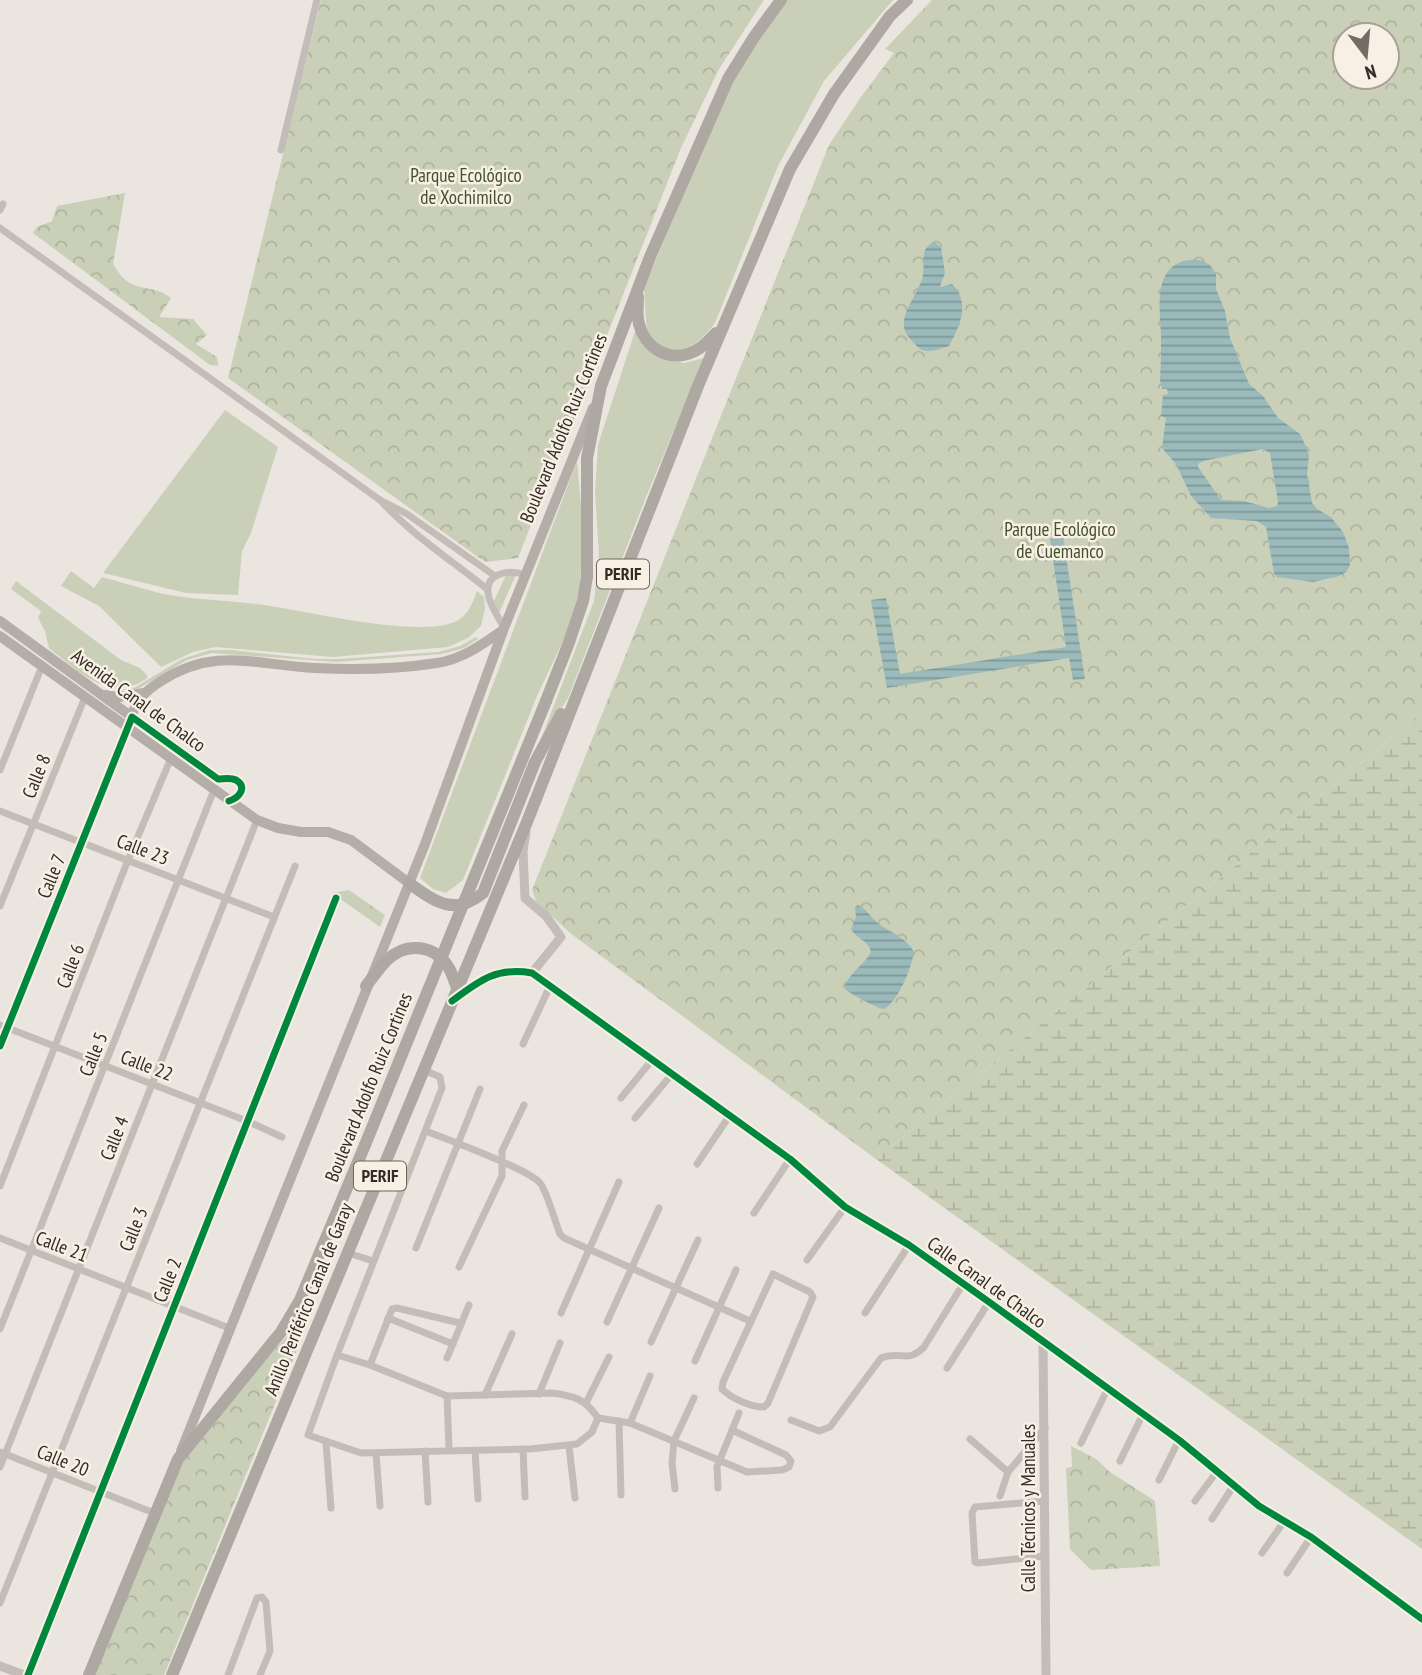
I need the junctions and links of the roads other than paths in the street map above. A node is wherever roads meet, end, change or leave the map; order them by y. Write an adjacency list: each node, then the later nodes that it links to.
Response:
1 (317, 0): 4 (street)
2 (781, 0): 6 (highway, Boulevard Adolfo Ruiz Cortines / PERIF)
3 (907, 0): 7 (highway, PERIF)
4 (281, 150)
5 (0, 228): 9 (street)
6 (638, 289): 7 (highway); 8 (highway, Boulevard Adolfo Ruiz Cortines / PERIF)
7 (722, 327): 19 (highway, PERIF)
8 (601, 386): 12 (main road, Boulevard Adolfo Ruiz Cortines / PERIF); 138 (highway, Boulevard Adolfo Ruiz Cortines / PERIF, bridge)
9 (380, 500): 10 (street); 11 (street)
10 (455, 548): 11 (street); 13 (street)
11 (448, 557): 14 (street)
12 (525, 575): 13 (street); 16 (main road, Boulevard Adolfo Ruiz Cortines / PERIF)
13 (495, 576): 14 (street)
14 (488, 590): 16 (street)
15 (0, 621): 21 (main road, Avenida Canal de Chalco)
16 (504, 629): 20 (main road); 36 (main road, Boulevard Adolfo Ruiz Cortines / PERIF)
17 (0, 636): 18 (main road, Avenida Canal de Chalco)
18 (42, 666): 22 (main road, Avenida Canal de Chalco); 25 (street)
19 (583, 675): 30 (highway, PERIF); 36 (highway)
20 (147, 691): 21 (main road); 23 (main road)
21 (103, 695): 23 (main road, Avenida Canal de Chalco)
22 (85, 697): 23 (main road, Avenida Canal de Chalco); 31 (street, Calle 8)
23 (130, 722): 24 (main road, Avenida Canal de Chalco); 27 (street, Avenida Canal de Chalco); 32 (street, Calle 7)
24 (171, 758): 26 (main road, Avenida Canal de Chalco); 33 (street, Calle 6)
25 (0, 770)
26 (214, 790): 27 (main road, Avenida Canal de Chalco); 35 (street, Calle 5)
27 (229, 801): 29 (main road, Avenida Canal de Chalco)
28 (0, 811): 31 (street, Calle 23)
29 (257, 820): 36 (main road, Avenida Canal de Chalco); 37 (street, Calle 4)
30 (527, 822): 41 (street); 44 (highway, Anillo Periférico Canal de Garay / PERIF)
31 (33, 824): 32 (street, Calle 23); 39 (street, Calle 8)
32 (81, 842): 33 (street, Calle 23); 45 (street, Calle 7)
33 (128, 860): 35 (street, Calle 23); 48 (street, Calle 6)
34 (295, 866): 40 (street, Calle 3)
35 (179, 880): 37 (street, Calle 23); 50 (street, Calle 5)
36 (409, 883): 42 (main road, PERIF)
37 (225, 898): 40 (street, Calle 23); 53 (street, Calle 4)
38 (336, 898): 60 (street, Calle 2)
39 (0, 906)
40 (274, 917): 56 (street, Calle 3)
41 (535, 970): 43 (street, Calle Canal de Chalco); 44 (street)
42 (366, 986): 44 (highway); 98 (main road, PERIF)
43 (550, 986): 46 (street); 49 (street, Calle Canal de Chalco)
44 (455, 995): 51 (highway, Anillo Periférico Canal de Garay / PERIF)
45 (4, 1026): 47 (street, Calle 7); 48 (street, Calle 22)
46 (523, 1044)
47 (0, 1046)
48 (56, 1046): 50 (street, Calle 22); 68 (street, Calle 6)
49 (652, 1060): 52 (street, Calle Canal de Chalco); 55 (street)
50 (105, 1065): 53 (street, Calle 22); 77 (street, Calle 5)
51 (424, 1070): 61 (street); 78 (highway, Anillo Periférico Canal de Garay / PERIF)
52 (672, 1074): 58 (street, Calle Canal de Chalco); 59 (street)
53 (152, 1084): 56 (street, Calle 22); 83 (street, Calle 4)
54 (480, 1089): 63 (street)
55 (621, 1098)
56 (200, 1103): 60 (street, Calle 22); 87 (street, Calle 3)
57 (524, 1105): 65 (street)
58 (730, 1115): 64 (street, Calle Canal de Chalco); 66 (street)
59 (635, 1118)
60 (247, 1121): 62 (street, Calle 22); 90 (street, Calle 2)
61 (426, 1131): 63 (street); 80 (street)
62 (282, 1137)
63 (458, 1144): 65 (street); 75 (street)
64 (790, 1159): 69 (street, Calle Canal de Chalco); 71 (street)
65 (503, 1163): 76 (street); 81 (street)
66 (698, 1164)
67 (619, 1182): 76 (street)
68 (0, 1186)
69 (845, 1207): 74 (street, Calle Canal de Chalco); 79 (street)
70 (659, 1208): 82 (street)
71 (754, 1213)
72 (0, 1238): 77 (street, Calle 21)
73 (698, 1240): 86 (street)
74 (909, 1245): 85 (street, Calle Canal de Chalco); 93 (street)
75 (416, 1248)
76 (589, 1249): 82 (street); 92 (street)
77 (31, 1251): 83 (street, Calle 21); 99 (street, Calle 5)
78 (348, 1253): 80 (street); 172 (highway, Anillo Periférico Canal de Garay / PERIF)
79 (807, 1260)
80 (373, 1261): 105 (street)
81 (458, 1267)
82 (633, 1268): 86 (street); 96 (street)
83 (78, 1269): 87 (street, Calle 21); 136 (street, Calle 4)
84 (736, 1270): 91 (street)
85 (963, 1284): 88 (street, Calle Canal de Chalco); 121 (street)
86 (677, 1287): 91 (street); 101 (street)
87 (126, 1288): 90 (street, Calle 21); 144 (street, Calle 3)
88 (989, 1302): 102 (street, Calle Canal de Chalco); 110 (street)
89 (469, 1305): 97 (street)
90 (174, 1306): 98 (street, Calle 21); 149 (street, Calle 2)
91 (720, 1307): 95 (street); 108 (street)
92 (561, 1312)
93 (865, 1313)
94 (388, 1318): 97 (street); 103 (street); 109 (street)
95 (750, 1321): 95 (street)
96 (607, 1322)
97 (460, 1323): 103 (street)
98 (229, 1328): 138 (main road, PERIF)
99 (0, 1329)
100 (512, 1334): 114 (street)
101 (651, 1342)
102 (1044, 1342): 112 (street, Calle Canal de Chalco); 124 (street, Calle Técnicos y Manuales)
103 (453, 1343): 107 (street)
104 (560, 1343): 113 (street)
105 (337, 1355): 109 (street); 129 (street)
106 (609, 1357): 117 (street)
107 (447, 1358)
108 (695, 1361)
109 (370, 1365): 115 (street)
110 (947, 1368)
111 (650, 1376): 123 (street)
112 (1108, 1388): 119 (street, Calle Canal de Chalco); 130 (street)
113 (539, 1394): 114 (street); 117 (street)
114 (485, 1395): 115 (street)
115 (447, 1396): 132 (street)
116 (694, 1398): 128 (street)
117 (586, 1403): 120 (street)
118 (739, 1413): 125 (street)
119 (1143, 1414): 127 (street, Calle Canal de Chalco); 140 (street)
120 (598, 1418): 122 (street); 131 (street)
121 (791, 1420)
122 (619, 1421): 123 (street); 150 (street)
123 (630, 1423): 128 (street)
124 (1046, 1428): 143 (street); 155 (street, Calle Técnicos y Manuales)
125 (732, 1430): 139 (street); 139 (street)
126 (970, 1439): 143 (street)
127 (1180, 1440): 142 (street, Calle Canal de Chalco); 145 (street)
128 (674, 1441): 139 (street); 148 (street)
129 (326, 1443): 137 (street); 159 (street)
130 (1081, 1443)
131 (569, 1446): 133 (street); 153 (street)
132 (449, 1449): 134 (street); 135 (street)
133 (523, 1449): 134 (street); 152 (street)
134 (475, 1450): 154 (street)
135 (425, 1451): 137 (street); 157 (street)
136 (3, 1453): 141 (street, Calle 4); 144 (street, Calle 20)
137 (376, 1453): 158 (street)
138 (178, 1459): 160 (highway, PERIF)
139 (720, 1460): 147 (street)
140 (1120, 1461)
141 (0, 1467)
142 (1218, 1470): 146 (street, Calle Canal de Chalco); 156 (street)
143 (1008, 1472): 151 (street)
144 (52, 1473): 149 (street, Calle 20); 167 (street, Calle 3)
145 (1159, 1480)
146 (1234, 1485): 161 (street); 162 (street, Calle Canal de Chalco)
147 (718, 1488)
148 (675, 1489)
149 (100, 1492): 160 (street, Calle 20); 170 (street, Calle 2)
150 (621, 1495)
151 (1000, 1496)
152 (525, 1497)
153 (575, 1498)
154 (478, 1499)
155 (1045, 1501): 165 (street, Calle Técnicos y Manuales); 165 (street)
156 (1195, 1501)
157 (428, 1502)
158 (380, 1506)
159 (331, 1508)
160 (155, 1513): 171 (highway, PERIF)
161 (1212, 1519)
162 (1285, 1520): 163 (street, Calle Canal de Chalco); 164 (street)
163 (1311, 1537): 166 (street); 168 (street, Calle Canal de Chalco)
164 (1262, 1553)
165 (1045, 1556): 175 (street, Calle Técnicos y Manuales)
166 (1287, 1573)
167 (0, 1603)
168 (1422, 1619)
169 (0, 1666): 170 (street)
170 (26, 1675)
171 (89, 1675)
172 (172, 1675)
173 (228, 1675): 174 (street)
174 (260, 1675)
175 (1046, 1675)

